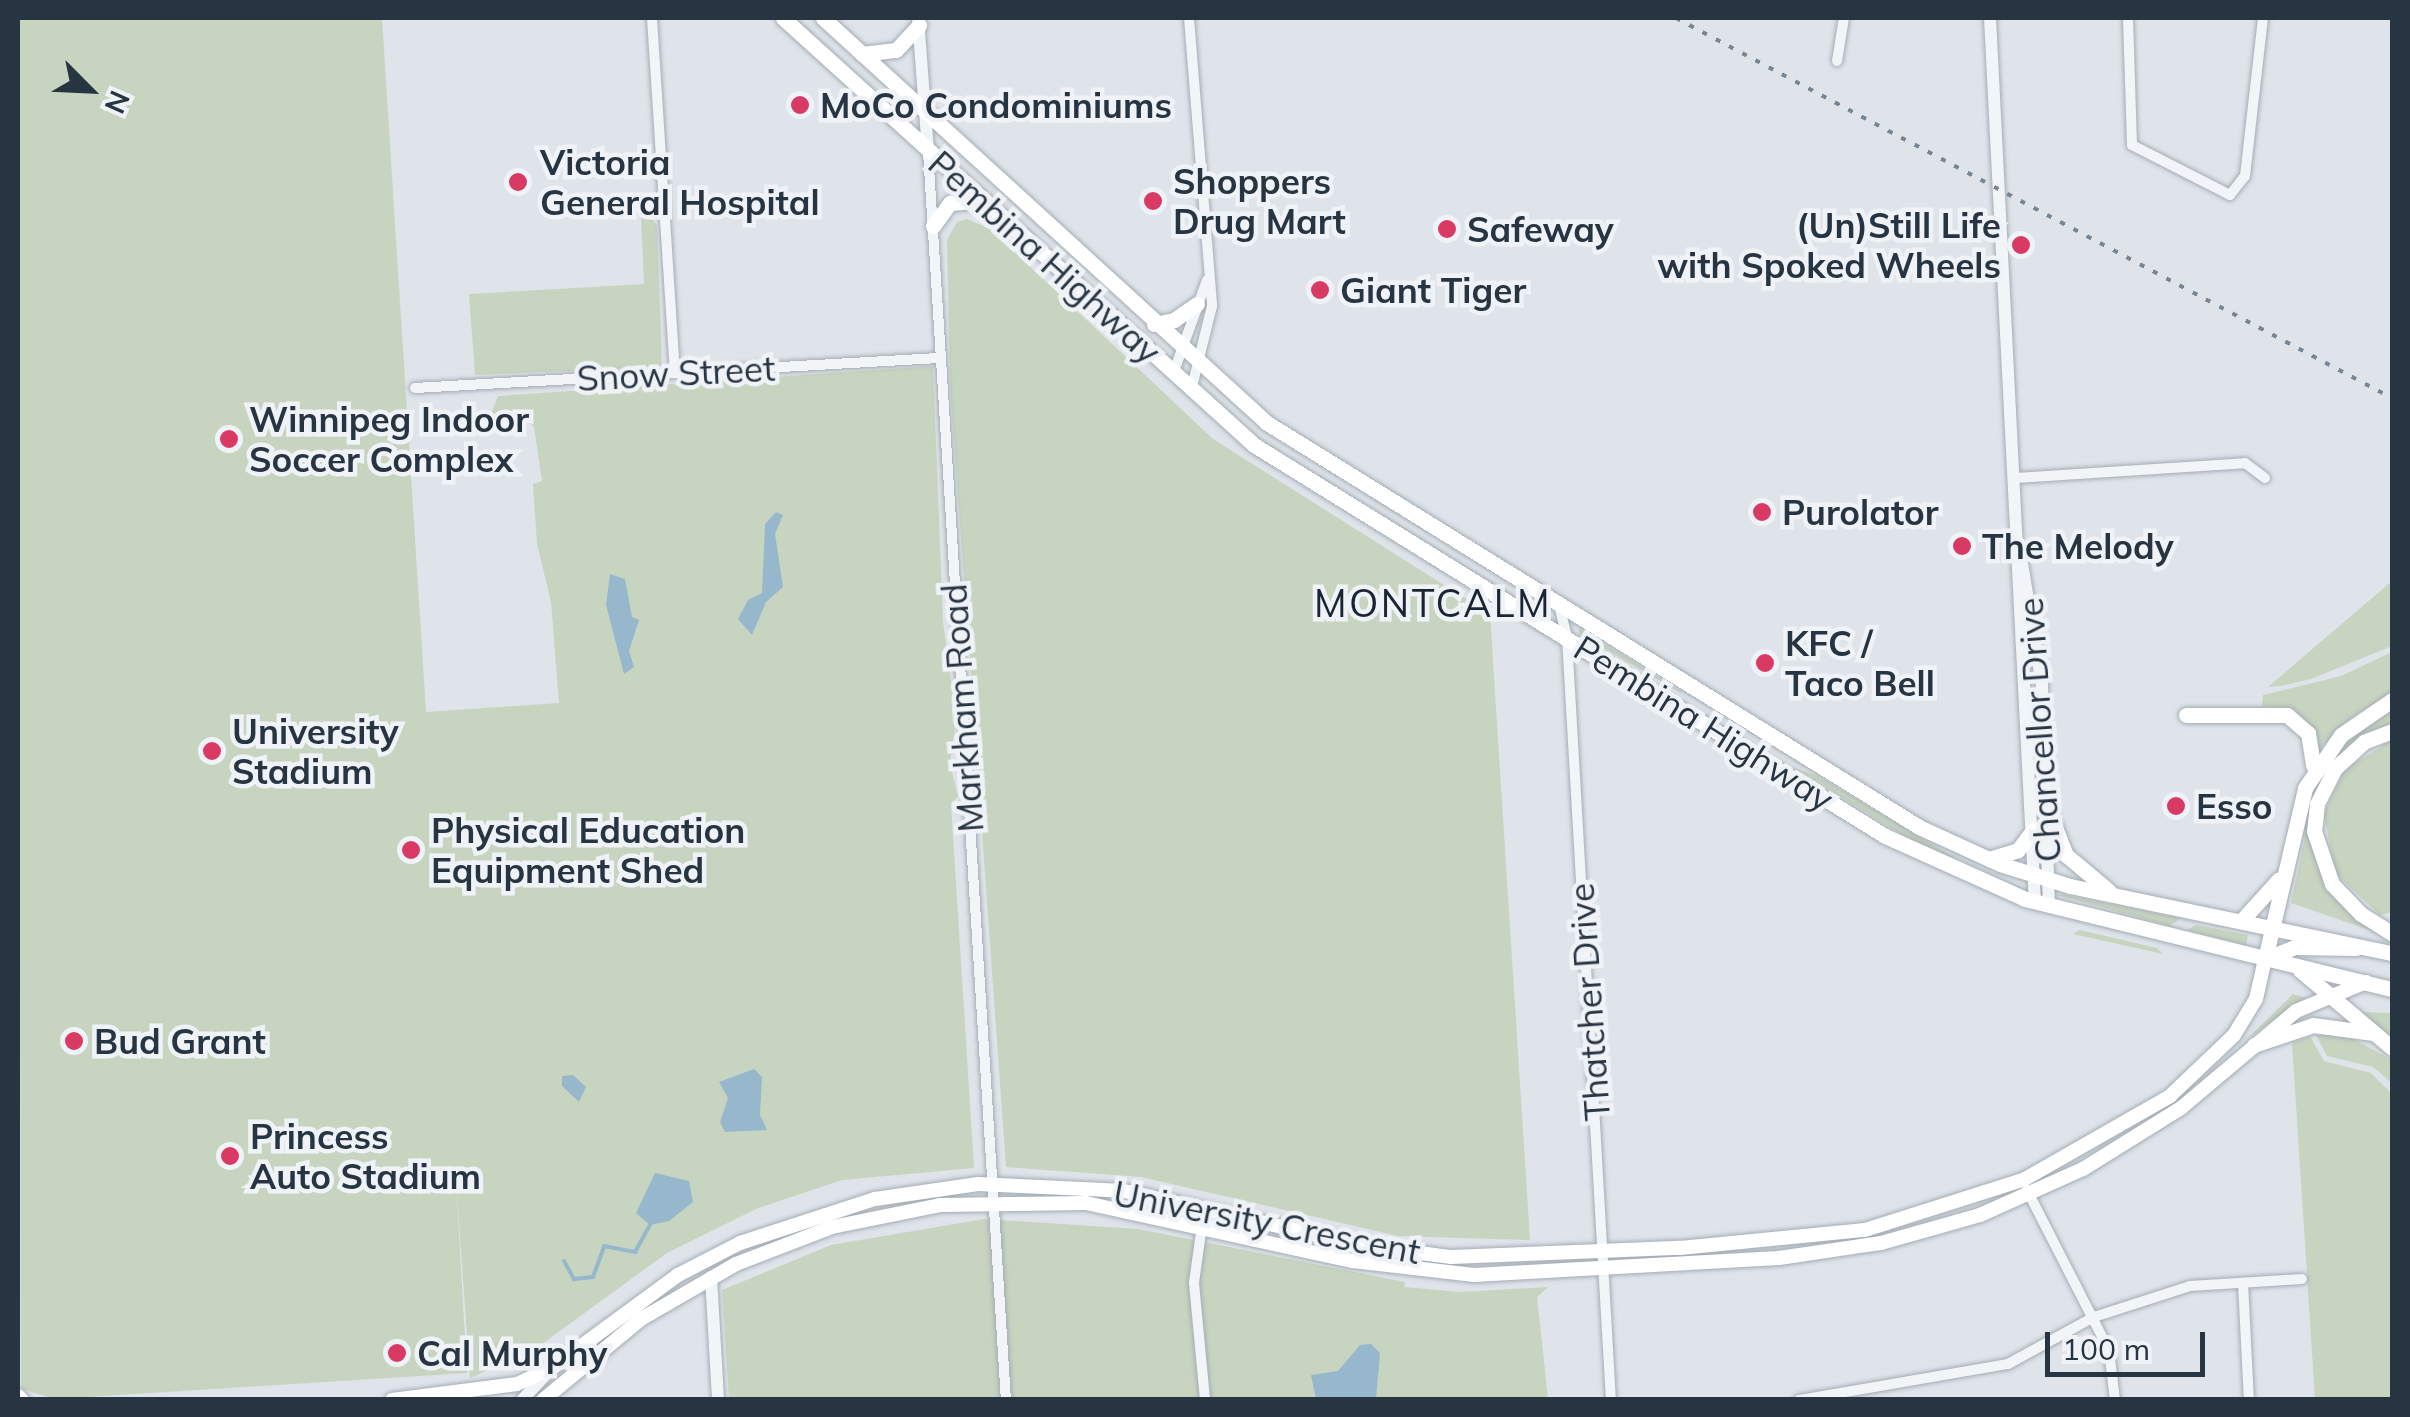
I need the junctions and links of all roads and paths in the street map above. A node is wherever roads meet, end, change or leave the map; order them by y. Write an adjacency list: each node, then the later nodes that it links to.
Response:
1 (652, 18): 22 (street)
2 (784, 18): 13 (main road, Pembina Highway)
3 (822, 18): 10 (main road, Pembina Highway)
4 (1189, 18): 16 (street)
5 (1844, 18): 11 (street)
6 (1990, 18): 26 (street, Chancellor Drive)
7 (2128, 18): 8 (street)
8 (2264, 18)
9 (918, 21): 10 (main road); 12 (street, Markham Road)
10 (862, 54): 12 (main road, Pembina Highway)
11 (1837, 61)
12 (925, 112): 13 (street, Markham Road); 18 (main road, Pembina Highway)
13 (928, 151): 14 (main road, Pembina Highway); 15 (street, Markham Road)
14 (983, 200): 15 (main road); 23 (main road, Pembina Highway)
15 (934, 226): 20 (street, Markham Road)
16 (1208, 279): 17 (street); 21 (street)
17 (1197, 304): 18 (main road); 19 (street)
18 (1154, 324): 19 (main road, Pembina Highway)
19 (1182, 349): 21 (main road, Pembina Highway); 23 (street)
20 (938, 358): 22 (street, Snow Street); 56 (street, Markham Road)
21 (1196, 363): 25 (street); 29 (main road, Pembina Highway)
22 (675, 373): 24 (street, Snow Street)
23 (1173, 374): 25 (main road, Pembina Highway)
24 (414, 388)
25 (1191, 391): 30 (main road, Pembina Highway)
26 (2016, 478): 27 (street); 28 (street, Chancellor Drive)
27 (2266, 478)
28 (2020, 555): 35 (street, Chancellor Drive); 36 (street, Chancellor Drive)
29 (1559, 605): 30 (street, Thatcher Drive); 37 (main road, Pembina Highway)
30 (1567, 638): 41 (main road, Pembina Highway); 60 (street, Thatcher Drive)
31 (2392, 700): 34 (main road)
32 (2186, 714): 34 (main road)
33 (2392, 731): 44 (main road)
34 (2311, 775): 38 (main road)
35 (2050, 817): 39 (street, Chancellor Drive); 40 (main road)
36 (2033, 830): 37 (main road); 39 (street, Chancellor Drive)
37 (1987, 859): 39 (main road, Pembina Highway)
38 (2283, 872): 42 (main road); 43 (main road)
39 (2042, 878): 40 (main road, Pembina Highway); 41 (street, Chancellor Drive)
40 (2117, 896): 42 (main road, Pembina Highway)
41 (2042, 904): 47 (main road, Pembina Highway)
42 (2242, 920): 43 (main road, Pembina Highway)
43 (2272, 926): 45 (main road, Pembina Highway); 47 (main road)
44 (2392, 933)
45 (2365, 946): 46 (main road, Pembina Highway); 47 (main road)
46 (2392, 953)
47 (2265, 959): 48 (main road, Pembina Highway); 55 (main road, University Crescent)
48 (2295, 966): 49 (main road, Pembina Highway); 51 (main road)
49 (2366, 982): 50 (main road, Pembina Highway); 51 (main road, University Crescent)
50 (2392, 989)
51 (2330, 995): 52 (main road); 53 (main road, University Crescent)
52 (2377, 1034): 53 (main road); 54 (main road)
53 (2254, 1045): 57 (main road, University Crescent)
54 (2392, 1048)
55 (2022, 1180): 57 (street); 60 (main road, University Crescent)
56 (992, 1183): 58 (street, Markham Road); 60 (main road, University Crescent); 66 (main road, University Crescent)
57 (2030, 1196): 61 (main road, University Crescent); 65 (street)
58 (994, 1200): 59 (main road, University Crescent); 62 (main road, University Crescent); 71 (street, Markham Road)
59 (1202, 1225): 61 (main road, University Crescent); 72 (street)
60 (1604, 1252): 61 (street, Thatcher Drive)
61 (1603, 1270): 73 (street, Thatcher Drive)
62 (710, 1276): 69 (main road, University Crescent); 70 (street)
63 (2302, 1279): 64 (street)
64 (2243, 1283): 65 (street); 76 (street)
65 (2094, 1317): 74 (street); 75 (street)
66 (553, 1367): 67 (main road, University Crescent); 68 (street)
67 (392, 1400)
68 (522, 1400)
69 (542, 1400)
70 (718, 1400)
71 (1006, 1400)
72 (1205, 1400)
73 (1611, 1400)
74 (1799, 1400)
75 (2114, 1400)
76 (2250, 1400)

